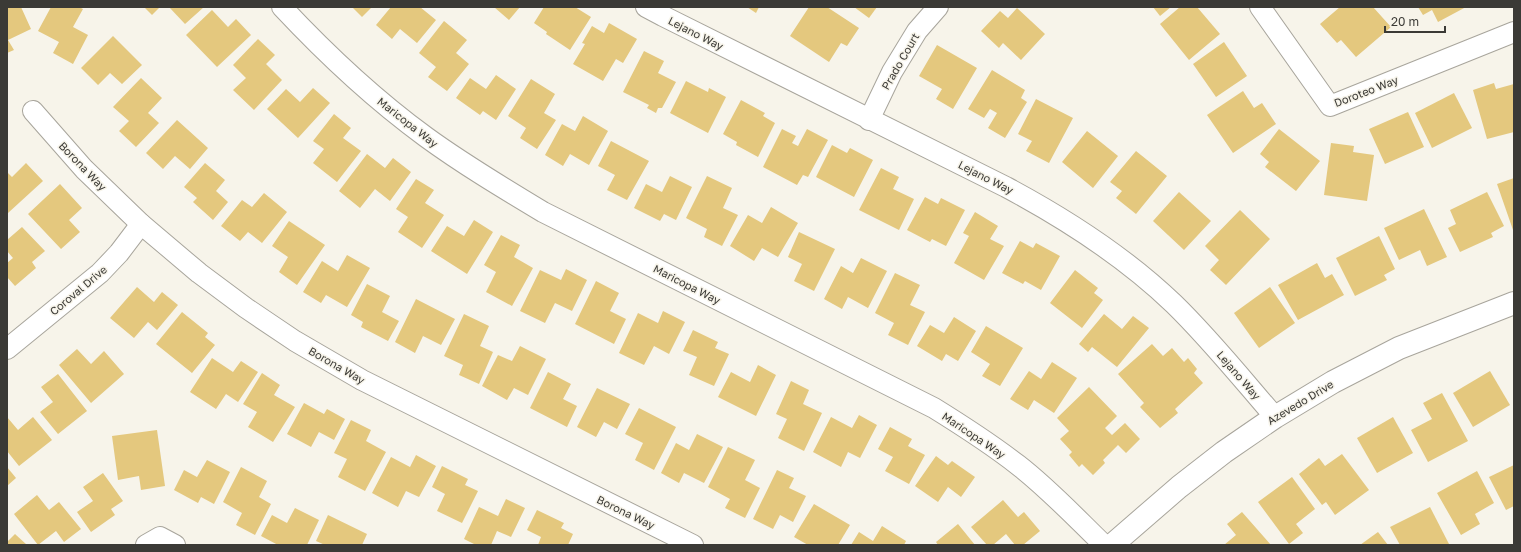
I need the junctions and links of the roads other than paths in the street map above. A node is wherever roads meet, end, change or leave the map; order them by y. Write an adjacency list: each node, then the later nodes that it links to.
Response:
1 (282, 7): 15 (street, Maricopa Way)
2 (646, 7): 7 (street, Lejano Way)
3 (938, 7): 7 (street, Prado Court)
4 (1260, 7): 5 (street, Doroteo Way)
5 (1514, 32)
6 (33, 111): 8 (street, Borona Way)
7 (869, 120): 11 (street, Lejano Way)
8 (141, 224): 10 (street, Coroval Drive); 14 (street, Borona Way)
9 (1514, 303): 11 (street, Azevedo Drive)
10 (7, 349)
11 (1275, 417): 16 (street, Azevedo Drive)
12 (146, 545): 13 (street)
13 (175, 545)
14 (693, 545)
15 (1104, 545)
16 (1112, 545)

